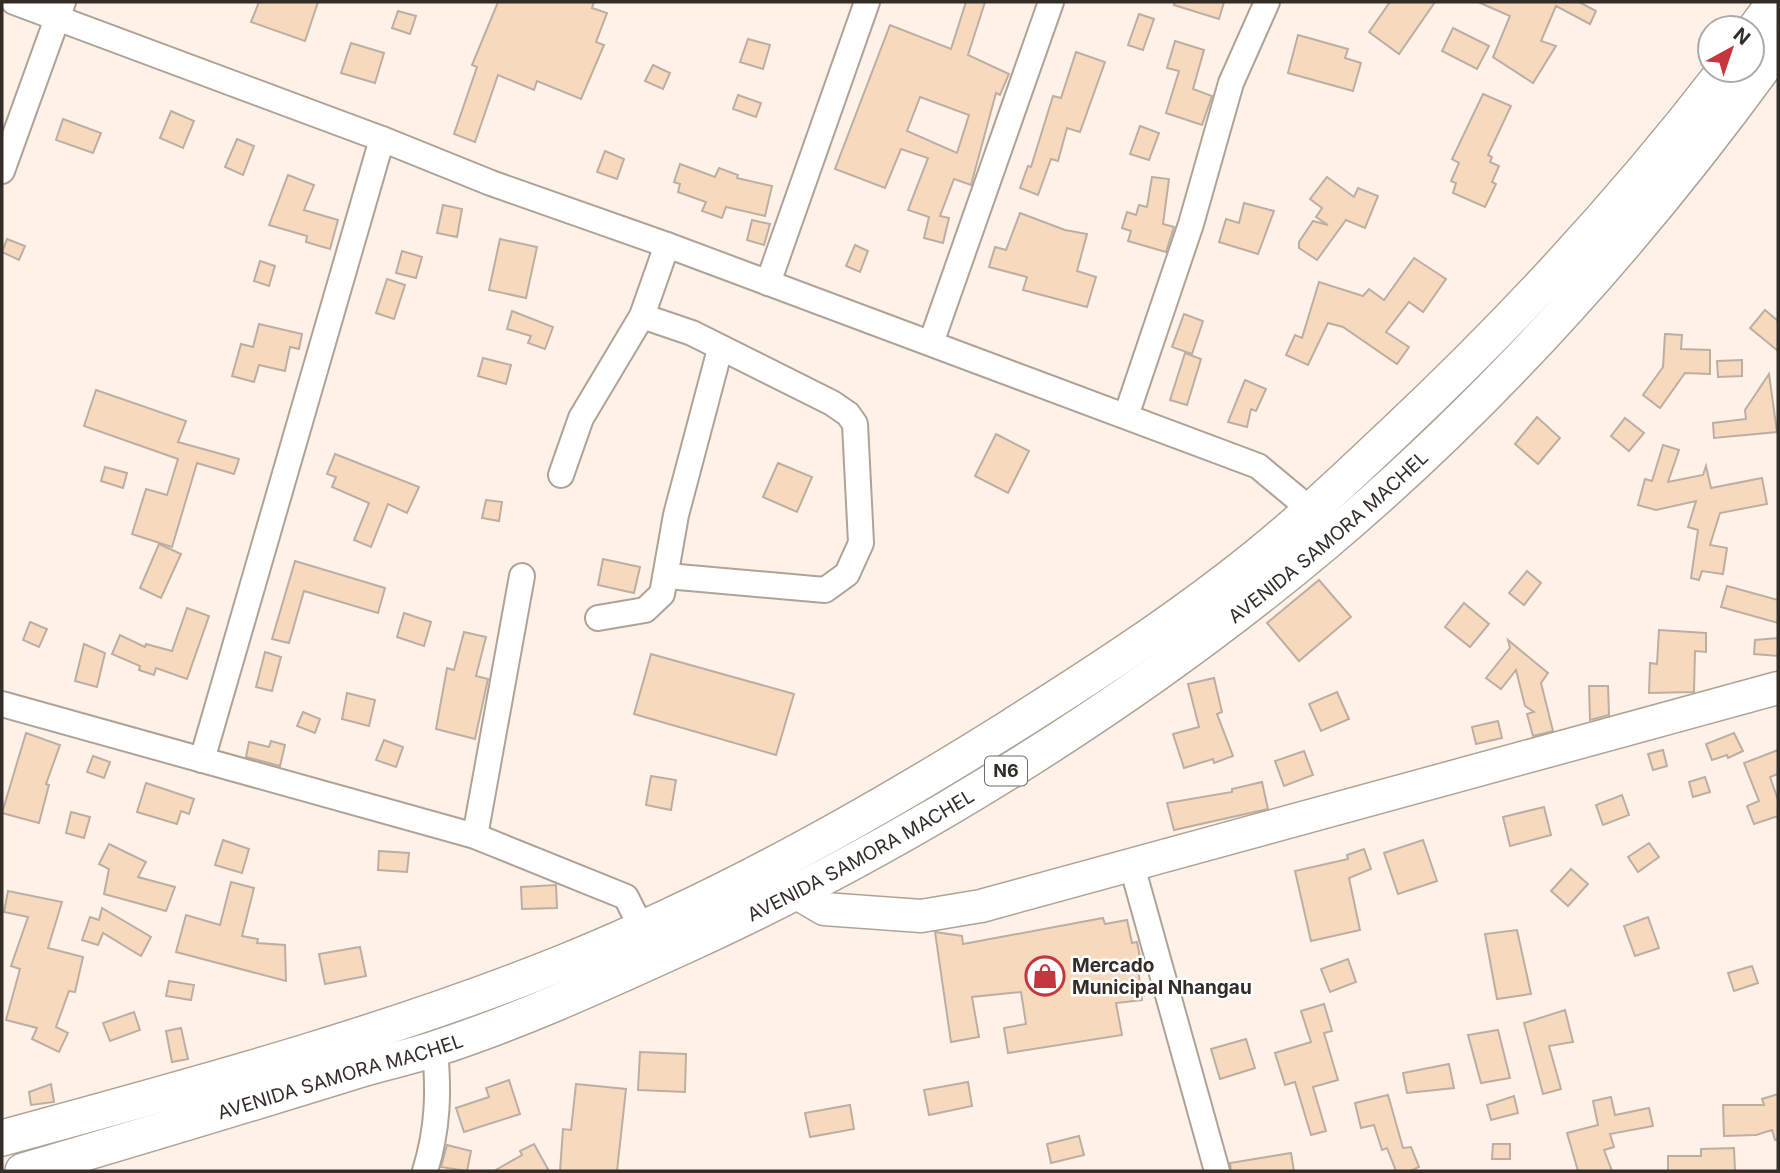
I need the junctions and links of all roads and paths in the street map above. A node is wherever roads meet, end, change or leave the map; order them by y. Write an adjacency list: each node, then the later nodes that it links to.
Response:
1 (14, 2): 5 (street)
2 (867, 2): 11 (street)
3 (1051, 2): 13 (street)
4 (1267, 2): 15 (street)
5 (60, 10): 8 (street); 9 (street)
6 (1778, 47): 26 (highway, AVENIDA SAMORA MACHEL / N6)
7 (1714, 84): 17 (highway, AVENIDA SAMORA MACHEL / N6)
8 (382, 139): 10 (street); 23 (street)
9 (2, 171)
10 (667, 245): 11 (street); 12 (street)
11 (768, 283): 13 (street)
12 (642, 316): 14 (street); 16 (street)
13 (931, 343): 15 (street)
14 (720, 349): 19 (street); 19 (street)
15 (1126, 415): 17 (street)
16 (561, 475)
17 (1312, 511): 27 (highway, AVENIDA SAMORA MACHEL / N6)
18 (522, 576): 24 (street)
19 (667, 576): 20 (street)
20 (598, 618)
21 (1778, 688): 25 (main road)
22 (2, 704): 23 (street)
23 (202, 760): 24 (street)
24 (475, 836): 27 (street)
25 (1132, 866): 26 (main road); 32 (street)
26 (797, 893): 28 (highway, AVENIDA SAMORA MACHEL / N6)
27 (641, 928): 29 (highway, AVENIDA SAMORA MACHEL / N6)
28 (435, 1049): 30 (highway, AVENIDA SAMORA MACHEL / N6); 31 (street)
29 (2, 1139)
30 (23, 1171)
31 (425, 1171)
32 (1217, 1171)

